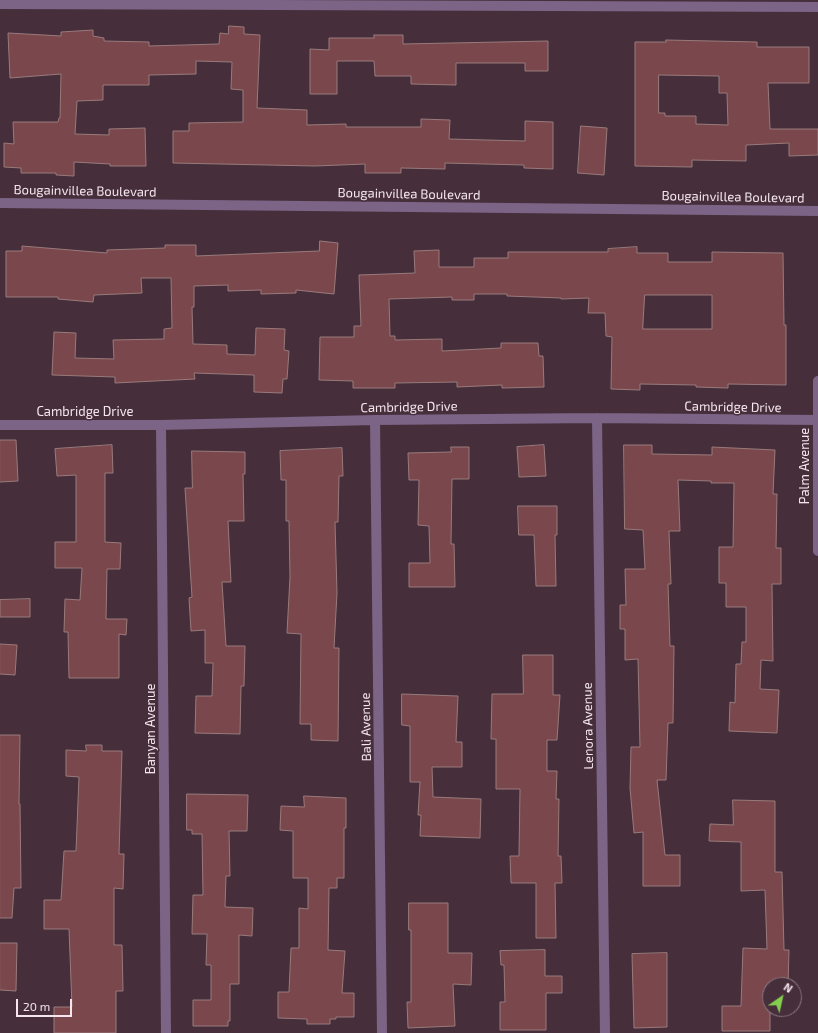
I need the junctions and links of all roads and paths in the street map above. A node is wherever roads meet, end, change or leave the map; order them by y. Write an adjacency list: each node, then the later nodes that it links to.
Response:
1 (818, 0): 6 (street)
2 (157, 2): 3 (street); 5 (street)
3 (376, 2): 4 (street)
4 (596, 3): 6 (street)
5 (0, 4)
6 (818, 7)
7 (0, 203): 8 (street, Bougainvillea Boulevard)
8 (818, 211)
9 (818, 381): 12 (street, Palm Avenue)
10 (597, 418): 11 (street, Cambridge Drive); 12 (street, Cambridge Drive); 18 (street, Lenora Avenue)
11 (375, 420): 14 (street, Cambridge Drive); 17 (street, Bali Avenue)
12 (818, 420): 15 (street, Palm Avenue)
13 (0, 425): 14 (street, Cambridge Drive)
14 (161, 425): 16 (street, Banyan Avenue)
15 (818, 551)
16 (166, 1033)
17 (382, 1033)
18 (605, 1033)

